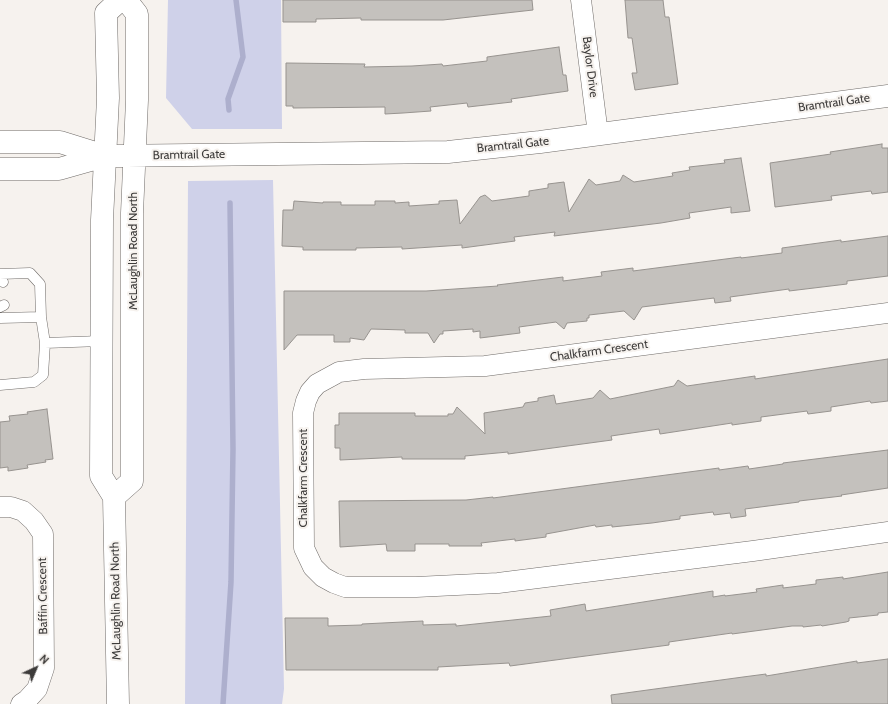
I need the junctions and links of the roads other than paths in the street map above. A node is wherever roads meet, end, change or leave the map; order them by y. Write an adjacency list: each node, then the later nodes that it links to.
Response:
1 (120, 0): 8 (main road)
2 (126, 0): 7 (main road, McLaughlin Road North)
3 (581, 0): 5 (street, Baylor Drive)
4 (888, 96): 5 (main road, Bramtrail Gate)
5 (598, 134): 7 (main road, Bramtrail Gate)
6 (0, 142): 8 (main road)
7 (135, 155): 8 (main road, Bramtrail Gate); 17 (main road, McLaughlin Road North)
8 (105, 156): 9 (main road); 14 (main road)
9 (0, 169)
10 (1, 279): 12 (lane)
11 (888, 313): 19 (street, Chalkfarm Crescent)
12 (41, 317): 13 (lane); 15 (lane)
13 (0, 318)
14 (101, 341): 15 (lane); 17 (main road)
15 (45, 343): 16 (lane)
16 (0, 385)
17 (114, 497): 21 (main road, McLaughlin Road North)
18 (0, 507): 20 (street, Baffin Crescent)
19 (888, 532)
20 (21, 704)
21 (118, 704)

